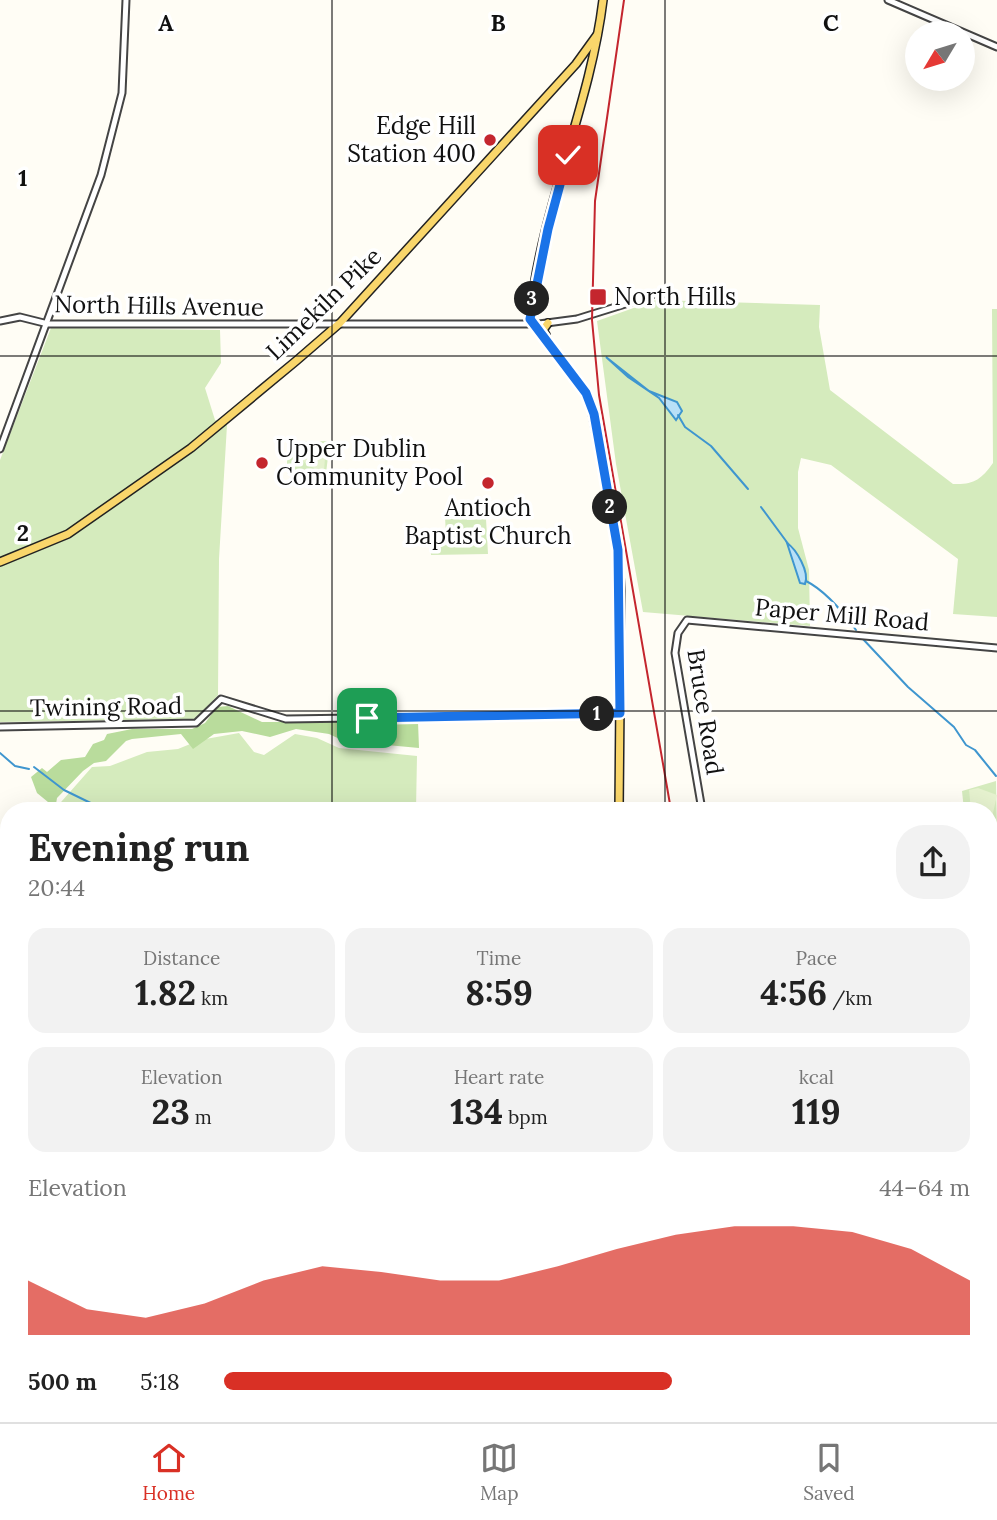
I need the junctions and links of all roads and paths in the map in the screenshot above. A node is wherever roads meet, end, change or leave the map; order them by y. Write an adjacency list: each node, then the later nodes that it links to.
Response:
1 (126, 0): 11 (street)
2 (603, 0): 4 (main road, Limekiln Pike)
3 (887, 0): 5 (street)
4 (599, 31): 8 (main road, Limekiln Pike); 9 (main road)
5 (997, 47)
6 (651, 296): 10 (street, North Hills Avenue)
7 (0, 321): 11 (street, North Hills Avenue)
8 (340, 323): 9 (street, North Hills Avenue); 11 (street, North Hills Avenue); 14 (main road, Limekiln Pike)
9 (532, 323): 10 (street, North Hills Avenue); 12 (main road)
10 (548, 323): 12 (main road)
11 (48, 324): 13 (street)
12 (552, 348): 17 (main road)
13 (0, 449)
14 (3, 559)
15 (685, 621): 16 (street, Paper Mill Road); 20 (street, Bruce Road)
16 (997, 648)
17 (620, 713): 18 (street, Twining Road); 19 (main road)
18 (0, 727)
19 (618, 802)
20 (701, 802)

